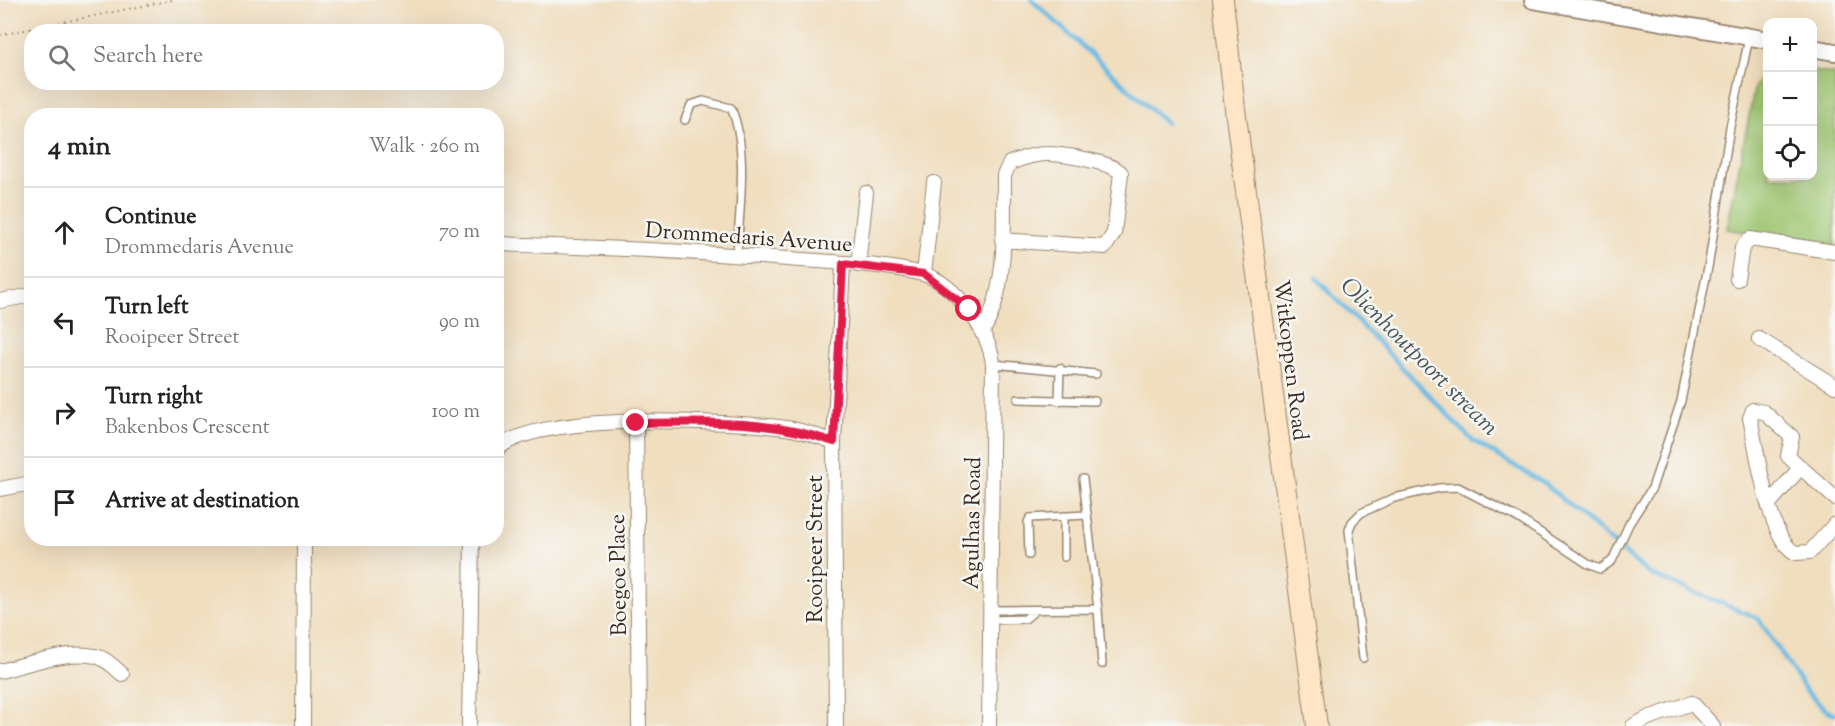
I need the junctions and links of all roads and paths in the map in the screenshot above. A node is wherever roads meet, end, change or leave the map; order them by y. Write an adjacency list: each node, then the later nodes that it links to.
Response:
1 (172, 0): 4 (path)
2 (1223, 0): 60 (main road, Witkoppen Road)
3 (1533, 0): 7 (street)
4 (54, 24)
5 (24, 30): 6 (path)
6 (0, 35)
7 (1749, 37): 8 (street); 51 (lane)
8 (1763, 39)
9 (1817, 49): 10 (street)
10 (1835, 52)
11 (685, 120): 17 (lane)
12 (934, 183): 20 (street)
13 (866, 193): 19 (street)
14 (1002, 240): 14 (street); 24 (street)
15 (504, 244): 17 (street, Drommedaris Avenue)
16 (1835, 252): 21 (street)
17 (737, 255): 18 (street, Drommedaris Avenue)
18 (843, 264): 19 (street, Drommedaris Avenue); 34 (street, Rooipeer Street)
19 (858, 265): 20 (street, Drommedaris Avenue)
20 (924, 274): 24 (street, Drommedaris Avenue)
21 (1737, 279)
22 (24, 297): 23 (street)
23 (0, 302)
24 (980, 328): 26 (street, Agulhas Road)
25 (1758, 339): 29 (street)
26 (993, 364): 27 (lane); 50 (street, Agulhas Road)
27 (1060, 368): 28 (lane); 31 (lane)
28 (1096, 374)
29 (1835, 386)
30 (1017, 399): 31 (lane)
31 (1059, 401): 32 (lane)
32 (1095, 401)
33 (636, 423): 34 (street); 35 (street); 57 (street, Boegoe Place)
34 (834, 442): 58 (street, Rooipeer Street)
35 (504, 445)
36 (1800, 468): 40 (street); 41 (street); 41 (street)
37 (1083, 479): 42 (lane)
38 (24, 484): 39 (street)
39 (0, 489)
40 (1835, 498)
41 (1769, 504): 44 (street)
42 (1086, 515): 43 (lane); 49 (lane)
43 (1064, 516): 47 (lane); 48 (lane)
44 (1835, 524)
45 (304, 546): 55 (street)
46 (472, 546): 56 (street)
47 (1029, 555)
48 (1064, 557)
49 (1098, 609): 50 (lane); 52 (lane)
50 (991, 615): 59 (street, Agulhas Road)
51 (1363, 658)
52 (1102, 664)
53 (0, 671): 54 (street)
54 (122, 674)
55 (303, 726)
56 (470, 726)
57 (639, 726)
58 (836, 726)
59 (989, 726)
60 (1317, 726)
61 (1633, 726): 62 (street)
62 (1713, 726)

